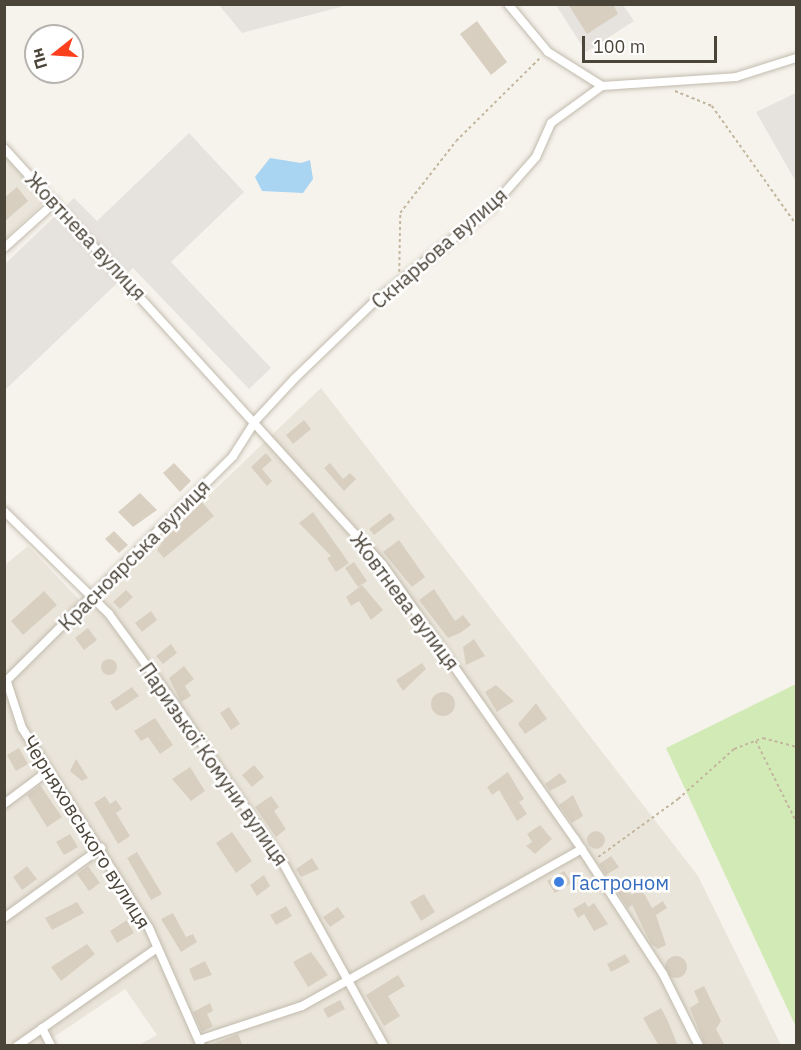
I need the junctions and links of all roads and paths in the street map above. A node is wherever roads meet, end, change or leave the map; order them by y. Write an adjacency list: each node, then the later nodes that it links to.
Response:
1 (508, 4): 2 (street)
2 (548, 51): 4 (street); 10 (path)
3 (796, 58): 5 (street)
4 (602, 86): 5 (street); 10 (street, Скнарьова вулиця)
5 (663, 86): 8 (path)
6 (4, 148): 7 (street, Жовтнева вулиця)
7 (55, 202): 9 (street); 11 (street, Жовтнева вулиця)
8 (796, 224)
9 (4, 248)
10 (399, 282): 11 (street, Скнарьова вулиця)
11 (256, 420): 13 (street, Красноярська вулиця); 21 (street, Жовтнева вулиця)
12 (4, 511): 13 (street, Паризької Комуни вулиця)
13 (92, 598): 14 (street, Красноярська вулиця); 25 (street, Паризької Комуни вулиця)
14 (6, 682): 17 (street, Черняховського вулиця)
15 (756, 740): 16 (path); 19 (path); 22 (path)
16 (796, 747)
17 (48, 771): 18 (street); 20 (street, Черняховського вулиця)
18 (4, 804)
19 (796, 820)
20 (101, 848): 23 (street); 24 (street, Черняховського вулиця)
21 (582, 849): 22 (street, Жовтнева вулиця); 25 (street)
22 (590, 863): 31 (street, Жовтнева вулиця)
23 (4, 918)
24 (157, 948): 26 (street); 27 (street, Черняховського вулиця)
25 (352, 981): 27 (street); 30 (street, Паризької Комуни вулиця)
26 (42, 1028): 28 (street); 29 (street)
27 (200, 1043)
28 (17, 1046)
29 (51, 1046)
30 (384, 1046)
31 (699, 1046)

